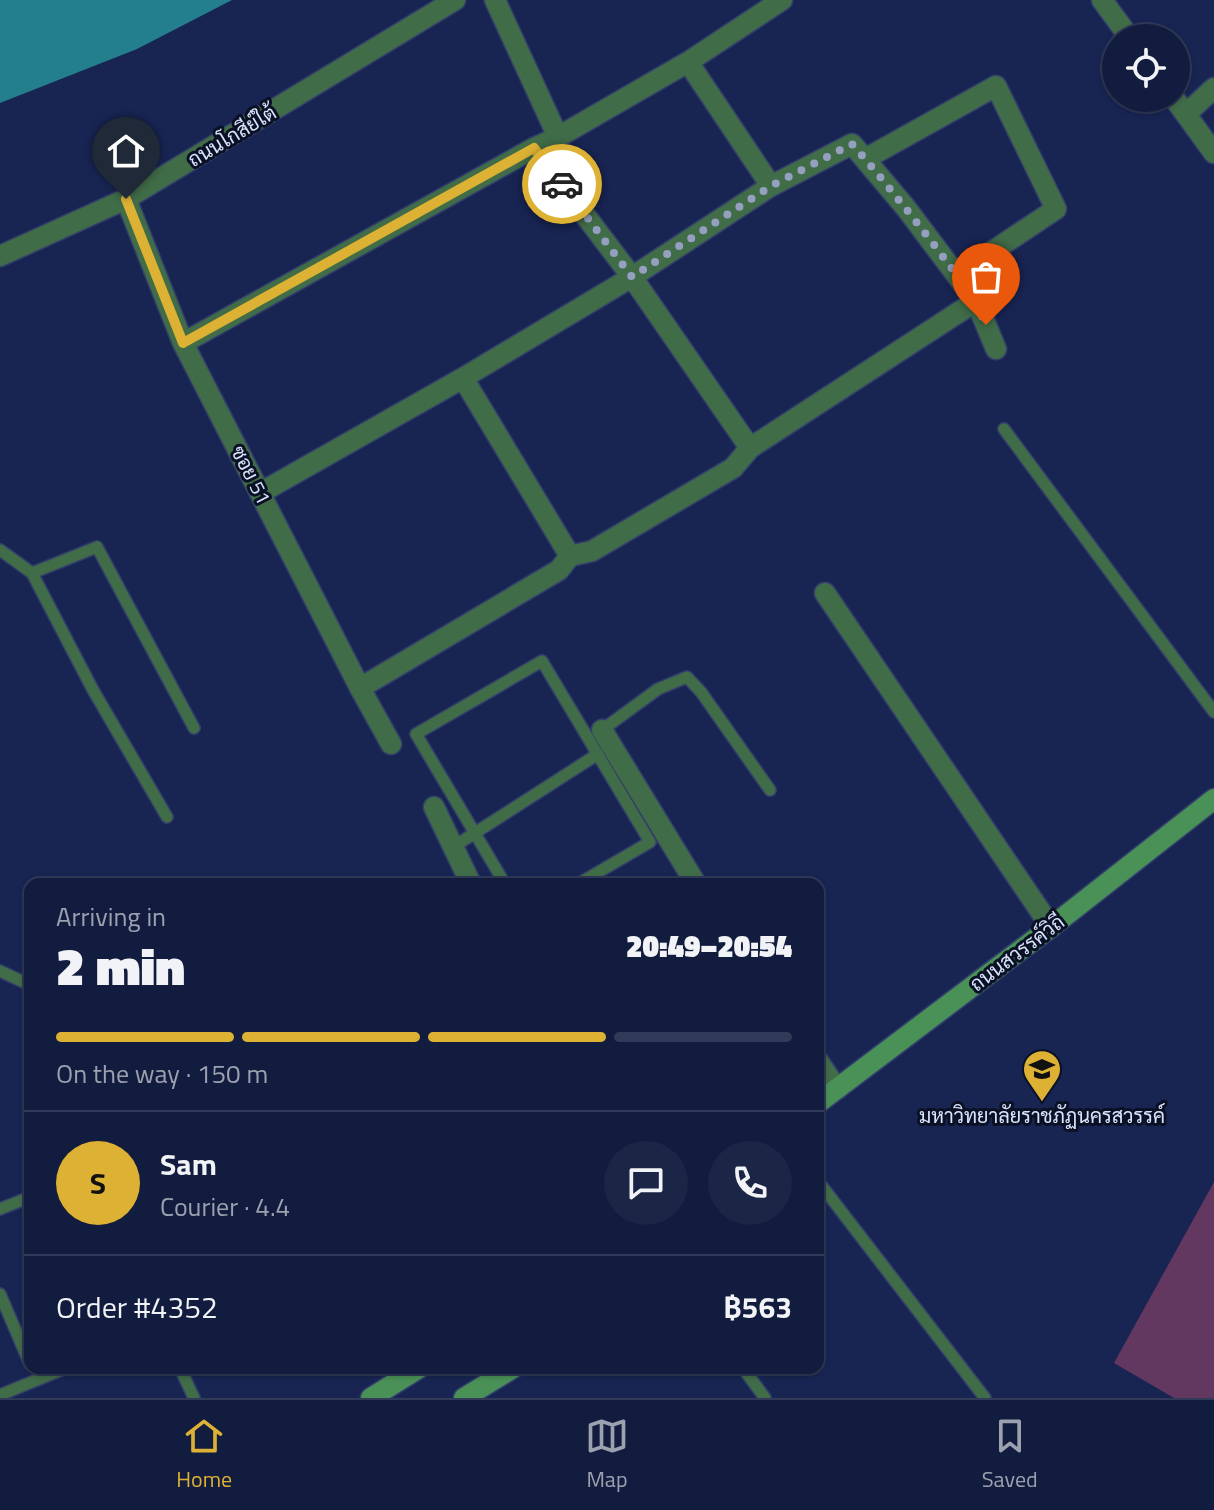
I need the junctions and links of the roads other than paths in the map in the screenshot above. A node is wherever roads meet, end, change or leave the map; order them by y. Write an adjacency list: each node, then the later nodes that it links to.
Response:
1 (455, 0): 15 (street, ถนนโกสีย์ใต้)
2 (495, 0): 10 (street)
3 (782, 0): 6 (street)
4 (1102, 0): 5 (street)
5 (1120, 24)
6 (688, 62): 10 (street); 14 (street)
7 (1214, 88): 8 (street)
8 (1190, 101)
9 (1184, 112): 12 (street)
10 (558, 137): 11 (street)
11 (534, 148): 18 (street); 20 (street)
12 (1214, 153)
13 (865, 159): 14 (street); 17 (street); 17 (street)
14 (771, 186): 18 (street)
15 (126, 199): 16 (street, ถนนโกสีย์ใต้); 20 (street, ซอย 51)
16 (0, 256)
17 (957, 275): 19 (street)
18 (632, 277): 22 (street); 24 (street)
19 (976, 301): 21 (street); 24 (street)
20 (183, 343): 25 (street, ซอย 51)
21 (996, 349)
22 (463, 378): 25 (street); 27 (street)
23 (1004, 429): 31 (lane)
24 (750, 448): 27 (street)
25 (260, 493): 30 (street, ซอย 51)
26 (0, 550): 28 (lane)
27 (570, 556): 30 (street)
28 (32, 573): 32 (lane); 39 (lane)
29 (825, 593): 46 (street)
30 (360, 688): 34 (street, ซอย 51)
31 (1214, 712)
32 (194, 728)
33 (602, 730): 36 (lane); 45 (street)
34 (391, 744)
35 (598, 754): 40 (lane); 40 (lane); 44 (lane)
36 (770, 790)
37 (1214, 799): 46 (main road, ถนนสวรรค์วิถี)
38 (434, 807): 41 (street)
39 (167, 817)
40 (475, 833): 41 (lane); 43 (lane)
41 (453, 847): 42 (street)
42 (468, 878)
43 (501, 878)
44 (588, 878)
45 (692, 878)
46 (1051, 927): 50 (main road, ถนนสวรรค์วิถี)
47 (0, 971): 48 (lane)
48 (24, 982)
49 (824, 1070): 50 (street)
50 (837, 1089): 51 (main road, ถนนสวรรค์วิถี)
51 (824, 1099)
52 (824, 1189): 69 (lane)
53 (24, 1199): 54 (lane)
54 (0, 1209)
55 (0, 1294): 56 (lane)
56 (24, 1350)
57 (34, 1374): 63 (lane)
58 (53, 1374): 63 (lane)
59 (183, 1374): 65 (lane)
60 (409, 1374): 66 (main road)
61 (503, 1374): 67 (main road)
62 (747, 1374): 68 (lane)
63 (37, 1381): 64 (lane)
64 (0, 1395)
65 (194, 1398)
66 (371, 1398)
67 (464, 1398)
68 (765, 1398)
69 (985, 1398)

